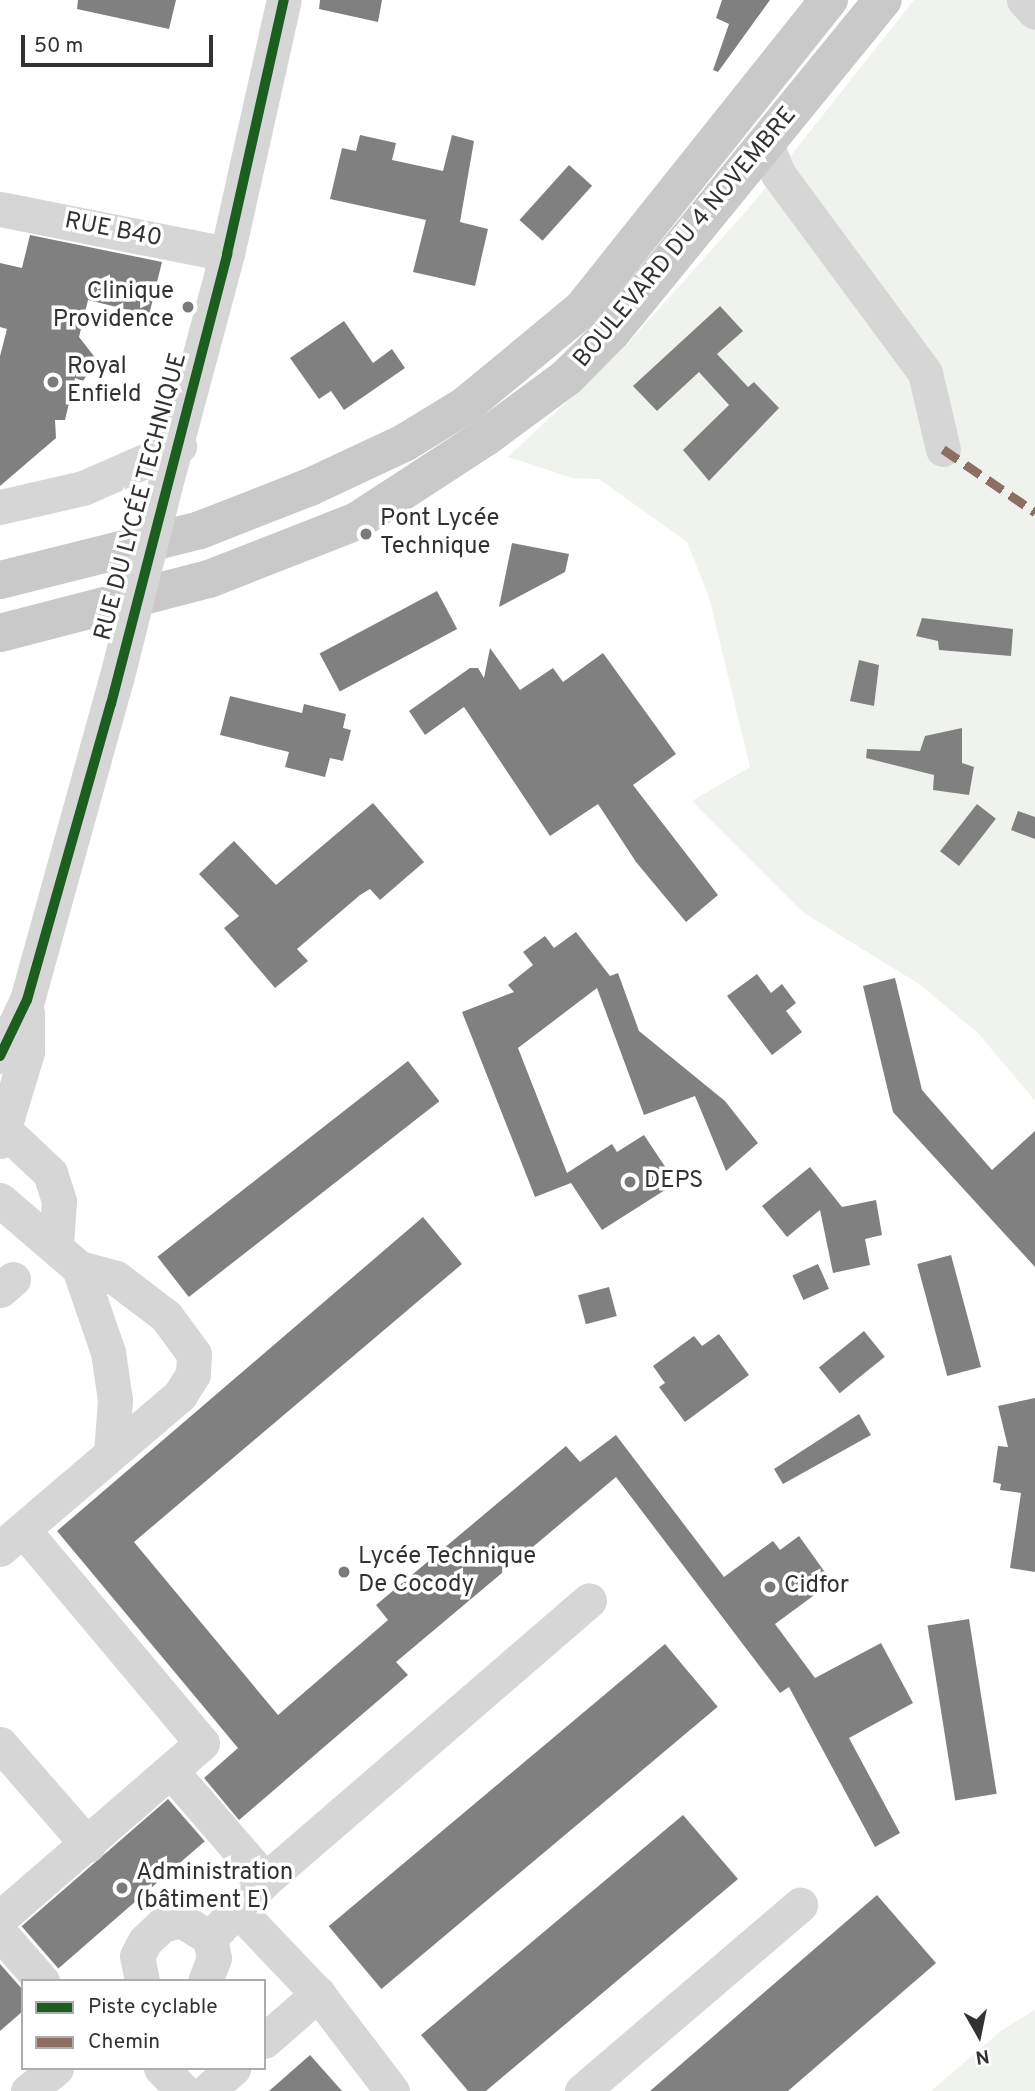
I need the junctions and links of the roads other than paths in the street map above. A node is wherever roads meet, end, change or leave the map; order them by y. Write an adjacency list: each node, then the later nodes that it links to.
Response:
1 (284, 0): 8 (street, RUE DU LYCÉE TECHNIQUE)
2 (829, 0): 12 (main road, BOULEVARD DU 4 NOVEMBRE)
3 (883, 0): 6 (main road, BOULEVARD DU 4 NOVEMBRE)
4 (1024, 0): 5 (street)
5 (1035, 12)
6 (766, 144): 10 (street); 13 (main road, BOULEVARD DU 4 NOVEMBRE)
7 (0, 208): 8 (street, RUE B40)
8 (226, 254): 9 (street, RUE DU LYCÉE TECHNIQUE)
9 (179, 446): 11 (street); 14 (street, RUE DU LYCÉE TECHNIQUE, bridge)
10 (943, 449)
11 (0, 507)
12 (0, 580)
13 (0, 633)
14 (27, 1000): 15 (street); 16 (street)
15 (0, 1056)
16 (2, 1133): 18 (street)
17 (0, 1200): 18 (street)
18 (68, 1257): 19 (street); 19 (street)
19 (111, 1453): 20 (street)
20 (11, 1539): 23 (street)
21 (589, 1600): 25 (street)
22 (0, 1744): 24 (street)
23 (171, 1771): 24 (street); 25 (street)
24 (88, 1844): 28 (street)
25 (265, 1880): 27 (street)
26 (800, 1905): 43 (street)
27 (237, 1909): 30 (street); 34 (street)
28 (0, 1918)
29 (0, 1933): 31 (street)
30 (210, 1938): 32 (street); 33 (street)
31 (40, 1979)
32 (142, 1979)
33 (206, 1979)
34 (318, 1994): 35 (street); 42 (street)
35 (266, 2039)
36 (54, 2070): 39 (street)
37 (163, 2070): 40 (street)
38 (231, 2070): 41 (street)
39 (28, 2091)
40 (183, 2091)
41 (207, 2091)
42 (392, 2091)
43 (582, 2091)

